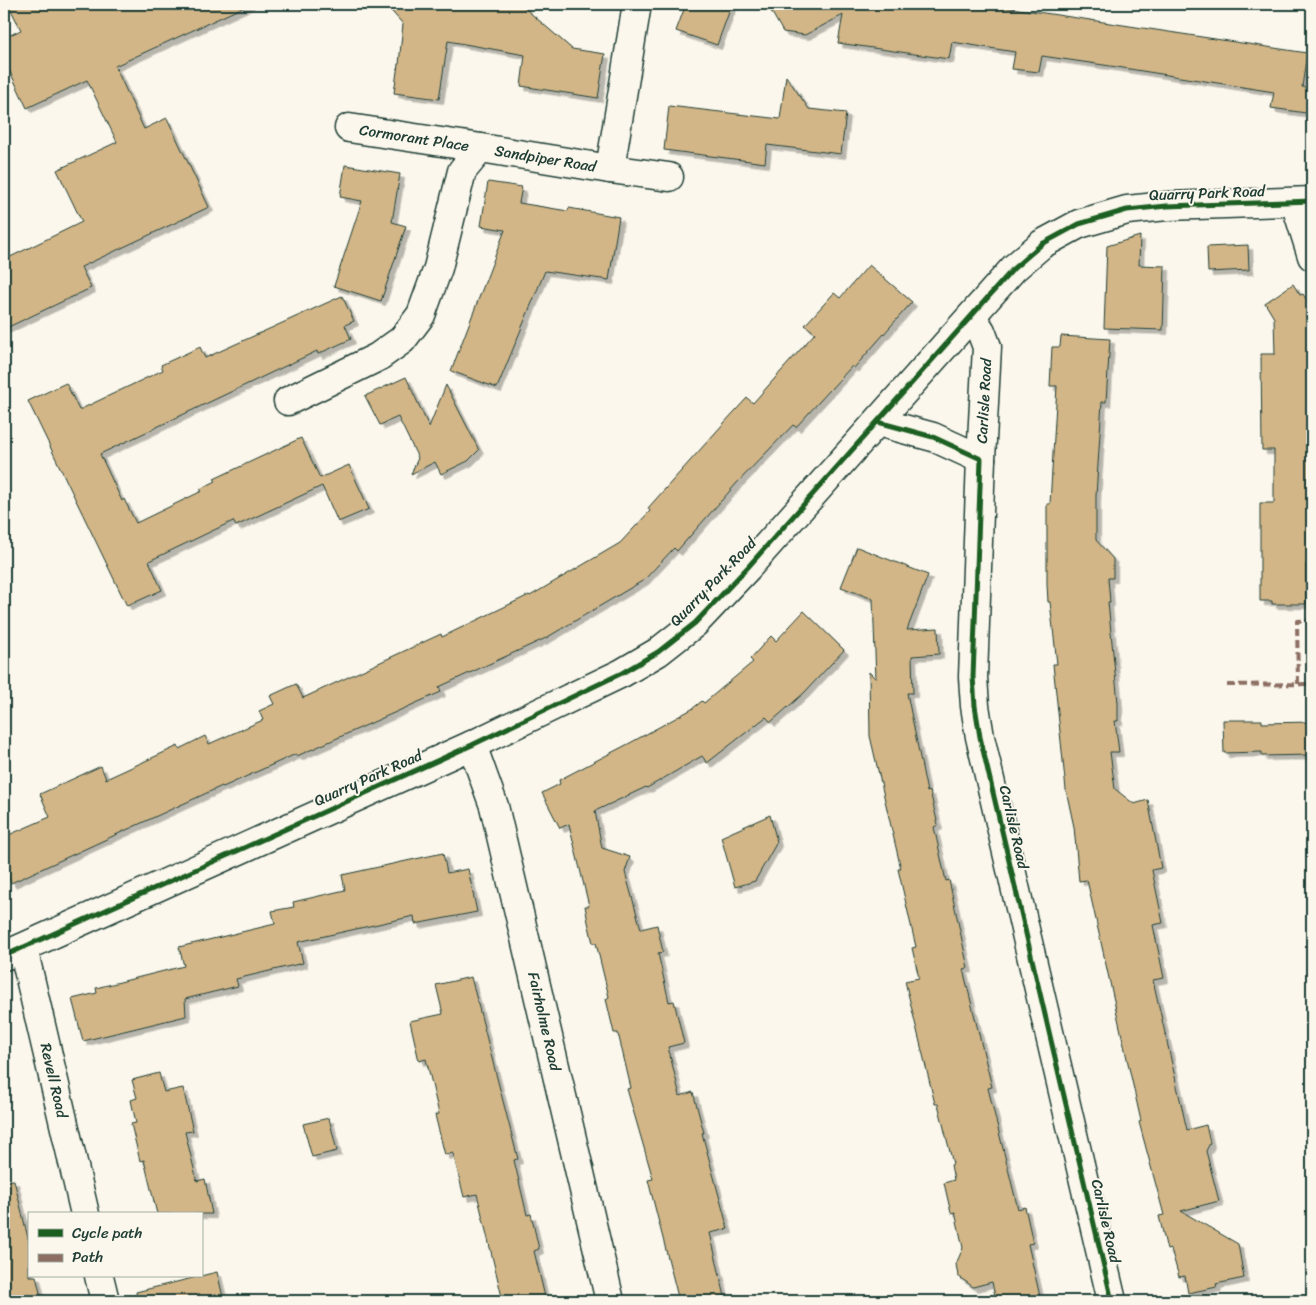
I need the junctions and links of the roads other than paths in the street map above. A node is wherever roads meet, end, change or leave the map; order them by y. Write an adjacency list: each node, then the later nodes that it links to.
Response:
1 (637, 4): 4 (street, Sandpiper Road)
2 (349, 128): 3 (street, Cormorant Place)
3 (481, 148): 4 (street, Sandpiper Road); 9 (street, Sandpiper Road)
4 (610, 169): 5 (street)
5 (669, 177)
6 (1303, 202): 7 (street); 8 (street, Quarry Park Road)
7 (1312, 256)
8 (972, 316): 10 (street, Quarry Park Road); 11 (street, Carlisle Road)
9 (299, 396)
10 (878, 422): 11 (street, Carlisle Road); 12 (street, Quarry Park Road)
11 (982, 459): 18 (street, Carlisle Road)
12 (472, 745): 13 (street, Quarry Park Road); 17 (street, Fairholme Road)
13 (14, 952): 14 (street, Revell Road)
14 (84, 1212)
15 (99, 1278): 16 (street)
16 (105, 1301)
17 (610, 1301)
18 (1112, 1301)

